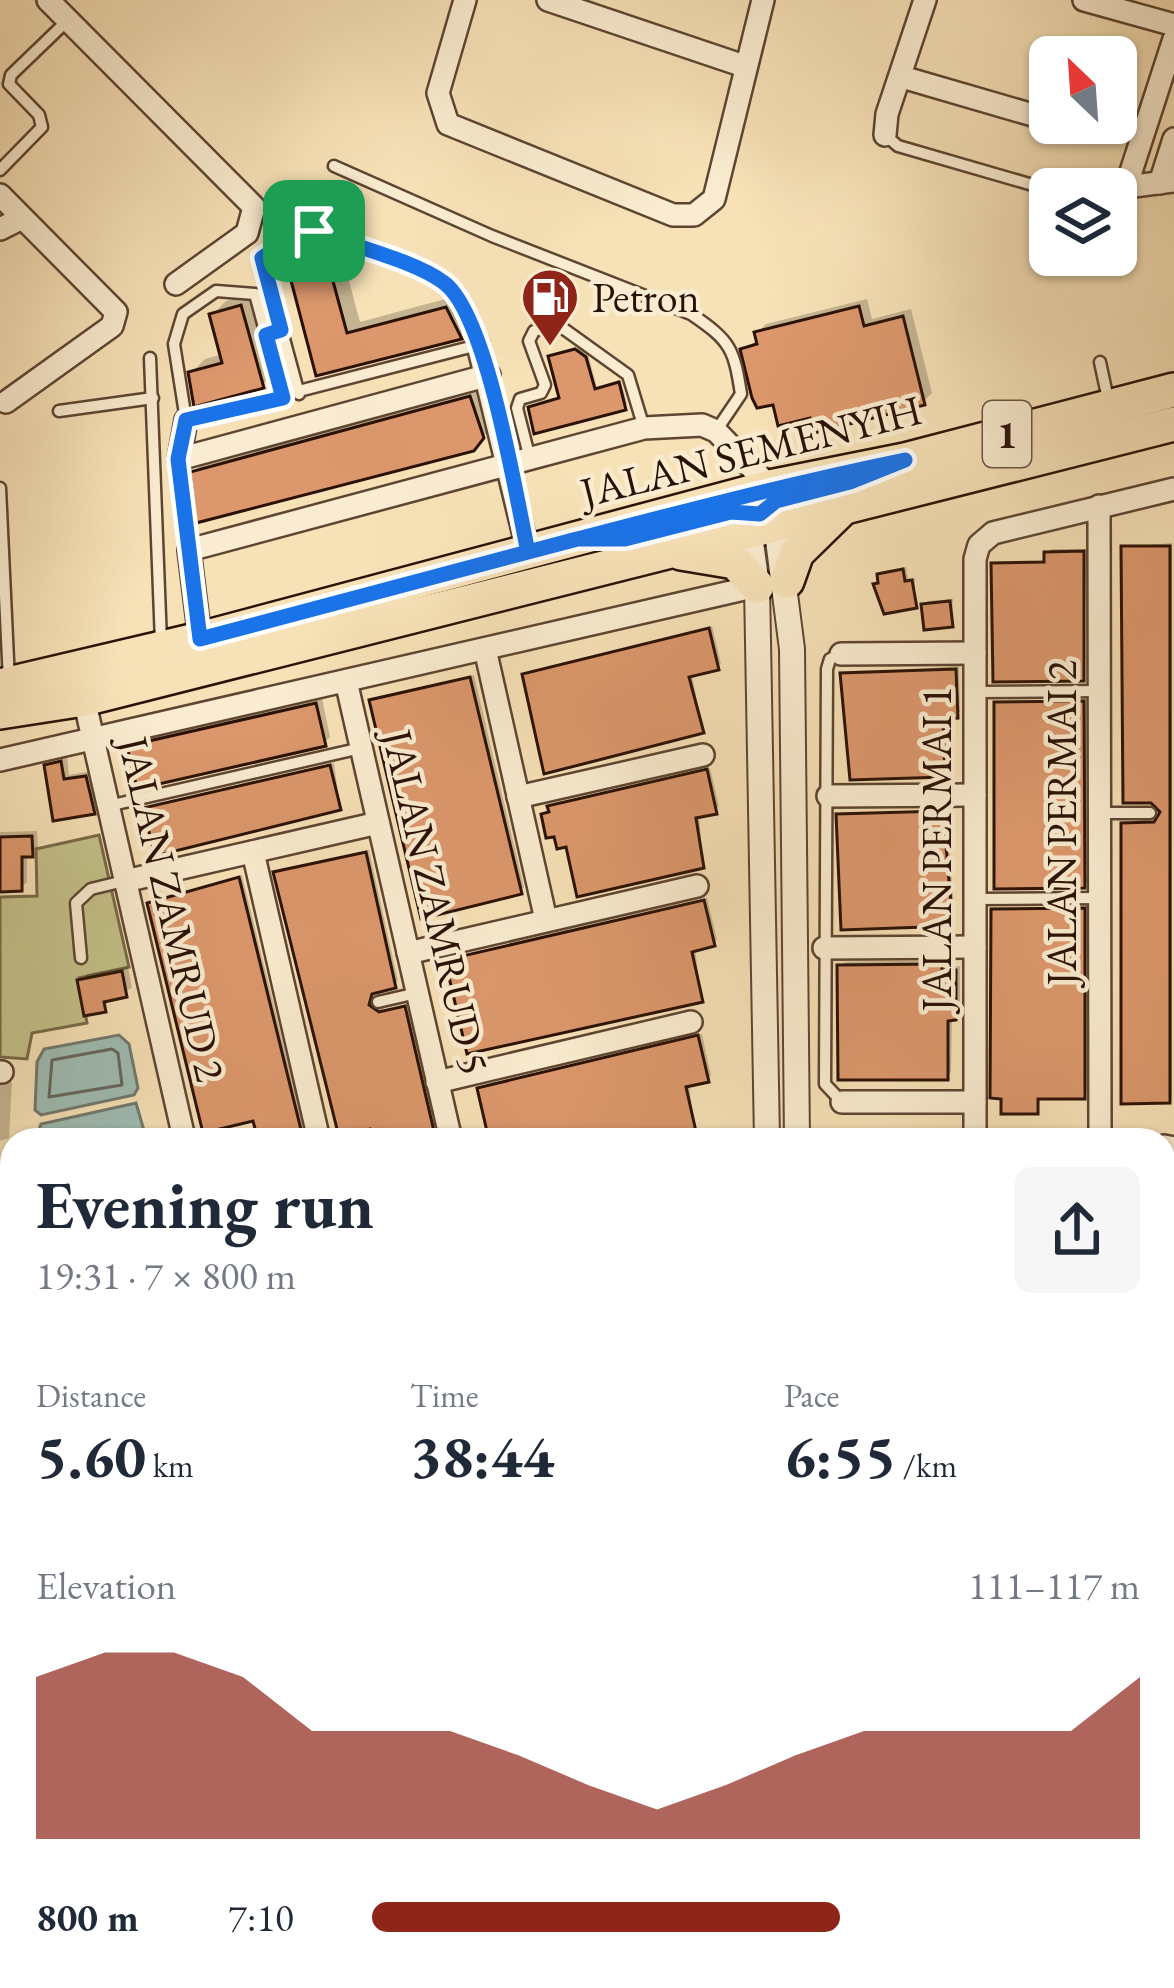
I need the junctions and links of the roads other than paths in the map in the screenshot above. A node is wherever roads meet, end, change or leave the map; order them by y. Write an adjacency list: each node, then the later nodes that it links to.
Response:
1 (48, 0): 7 (street)
2 (465, 0): 10 (street)
3 (548, 0): 10 (street)
4 (763, 0): 10 (street)
5 (925, 0): 11 (street)
6 (1084, 0): 8 (street)
7 (67, 21): 17 (lane); 24 (street)
8 (1174, 26)
9 (1174, 39): 16 (street)
10 (744, 66)
11 (902, 77): 12 (street); 13 (street)
12 (1029, 114)
13 (885, 135): 19 (lane)
14 (1173, 147): 18 (street)
15 (334, 166): 41 (lane)
16 (1128, 168)
17 (0, 170)
18 (1167, 182): 20 (street)
19 (1029, 184)
20 (1137, 187)
21 (0, 195): 22 (street)
22 (22, 218): 23 (street); 35 (street)
23 (0, 229)
24 (176, 284)
25 (281, 330): 26 (lane); 27 (lane); 32 (lane)
26 (266, 335): 34 (lane); 38 (lane)
27 (478, 345): 30 (street); 32 (lane)
28 (150, 358): 33 (lane)
29 (1100, 362): 36 (lane)
30 (489, 375): 42 (street); 43 (street)
31 (1174, 390): 36 (main road, JALAN SEMENYIH / 1)
32 (299, 394): 34 (lane)
33 (153, 398): 37 (lane); 56 (lane)
34 (283, 398): 38 (lane)
35 (6, 402)
36 (1110, 407): 48 (main road, JALAN SEMENYIH / 1)
37 (59, 411)
38 (186, 420): 42 (street)
39 (1174, 424): 46 (main road, JALAN SEMENYIH / 1)
40 (644, 428): 41 (street); 43 (street); 43 (lane)
41 (716, 431): 48 (street)
42 (178, 459): 50 (lane)
43 (519, 461): 50 (street); 51 (street)
44 (0, 488): 49 (lane)
45 (1174, 488): 47 (street)
46 (845, 506): 48 (main road, JALAN SEMENYIH / 1); 53 (main road)
47 (1100, 506): 58 (street, JALAN PERMAI 1); 61 (street, JALAN PERMAI 2)
48 (764, 513): 51 (main road, JALAN SEMENYIH); 52 (main road, JALAN SEMENYIH / 1); 53 (street)
49 (2, 538): 54 (lane)
50 (189, 550): 55 (street)
51 (528, 552): 55 (main road, JALAN SEMENYIH)
52 (657, 554): 53 (main road); 64 (main road, JALAN SEMENYIH / 1)
53 (772, 584): 57 (street); 95 (street); 96 (street)
54 (2, 609): 63 (lane)
55 (200, 639): 56 (main road, JALAN SEMENYIH)
56 (161, 647): 63 (main road, JALAN SEMENYIH)
57 (485, 650): 60 (street); 71 (street)
58 (975, 653): 59 (street); 62 (street, JALAN PERMAI 1)
59 (841, 654): 70 (lane)
60 (346, 681): 65 (street); 66 (street, JALAN ZAMRUD 5)
61 (1100, 691): 62 (lane); 73 (street, JALAN PERMAI 2)
62 (975, 692): 69 (street, JALAN PERMAI 1)
63 (3, 694): 64 (main road, JALAN SEMENYIH / 1)
64 (84, 699): 65 (street, JALAN ZAMRUD 2)
65 (93, 740): 68 (street); 72 (street, JALAN ZAMRUD 2)
66 (361, 748): 72 (lane); 75 (street, JALAN ZAMRUD 5)
67 (703, 755): 71 (street)
68 (0, 760)
69 (975, 795): 70 (street); 80 (street, JALAN PERMAI 1)
70 (827, 796): 83 (lane)
71 (518, 797): 81 (street)
72 (108, 806): 77 (street, JALAN ZAMRUD 2)
73 (1100, 813): 74 (lane); 79 (street, JALAN PERMAI 2)
74 (1150, 813)
75 (378, 823): 76 (street); 84 (street, JALAN ZAMRUD 5)
76 (253, 852): 77 (street); 93 (street)
77 (125, 880): 85 (lane); 92 (street, JALAN ZAMRUD 2)
78 (697, 886): 81 (street)
79 (1100, 898): 80 (lane); 98 (street, JALAN PERMAI 2)
80 (975, 899): 82 (street, JALAN PERMAI 1)
81 (546, 920): 84 (street)
82 (975, 947): 83 (street); 91 (street, JALAN PERMAI 1)
83 (824, 948): 90 (lane)
84 (408, 952): 86 (street, JALAN ZAMRUD 5)
85 (81, 958)
86 (417, 993): 87 (lane); 89 (street, JALAN ZAMRUD 5)
87 (378, 1002)
88 (691, 1022): 89 (street)
89 (437, 1082): 94 (street, JALAN ZAMRUD 5)
90 (842, 1102): 91 (street)
91 (975, 1102): 97 (street, JALAN PERMAI 1)
92 (182, 1128)
93 (316, 1128)
94 (448, 1128)
95 (766, 1128)
96 (796, 1128)
97 (975, 1128)
98 (1100, 1128)

